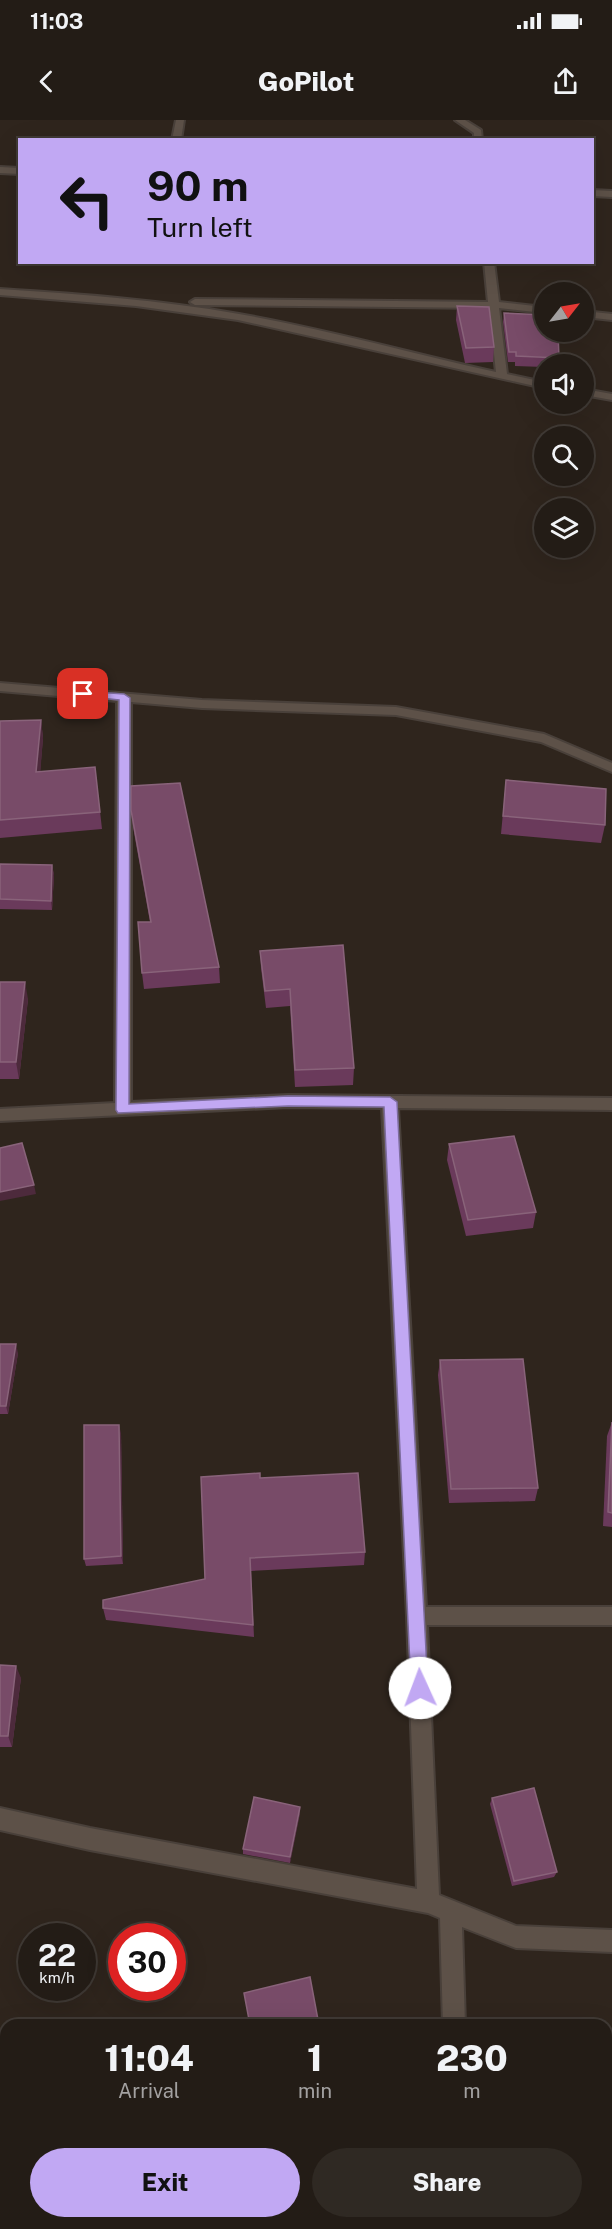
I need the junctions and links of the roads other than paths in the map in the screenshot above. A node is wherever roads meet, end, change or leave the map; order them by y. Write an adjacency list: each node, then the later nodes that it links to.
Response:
1 (180, 120): 3 (street)
2 (459, 120): 4 (street)
3 (176, 138)
4 (478, 138)
5 (0, 170): 6 (street)
6 (18, 171)
7 (594, 193): 8 (street)
8 (612, 194)
9 (489, 264): 12 (street)
10 (0, 292): 11 (street)
11 (140, 302): 12 (street); 16 (street)
12 (495, 305): 13 (street); 16 (street)
13 (534, 309)
14 (594, 315): 15 (street)
15 (612, 317)
16 (502, 377): 17 (street)
17 (534, 383)
18 (594, 394): 19 (street)
19 (612, 397)
20 (0, 687): 21 (street)
21 (124, 698): 22 (street); 25 (street)
22 (612, 768)
23 (390, 1102): 24 (street); 25 (street); 27 (street)
24 (612, 1104)
25 (123, 1110): 26 (street)
26 (0, 1115)
27 (417, 1616): 28 (street); 30 (street)
28 (612, 1616)
29 (0, 1819): 30 (street)
30 (428, 1902): 31 (street)
31 (451, 1912): 32 (street); 33 (street)
32 (612, 1941)
33 (454, 2019)

